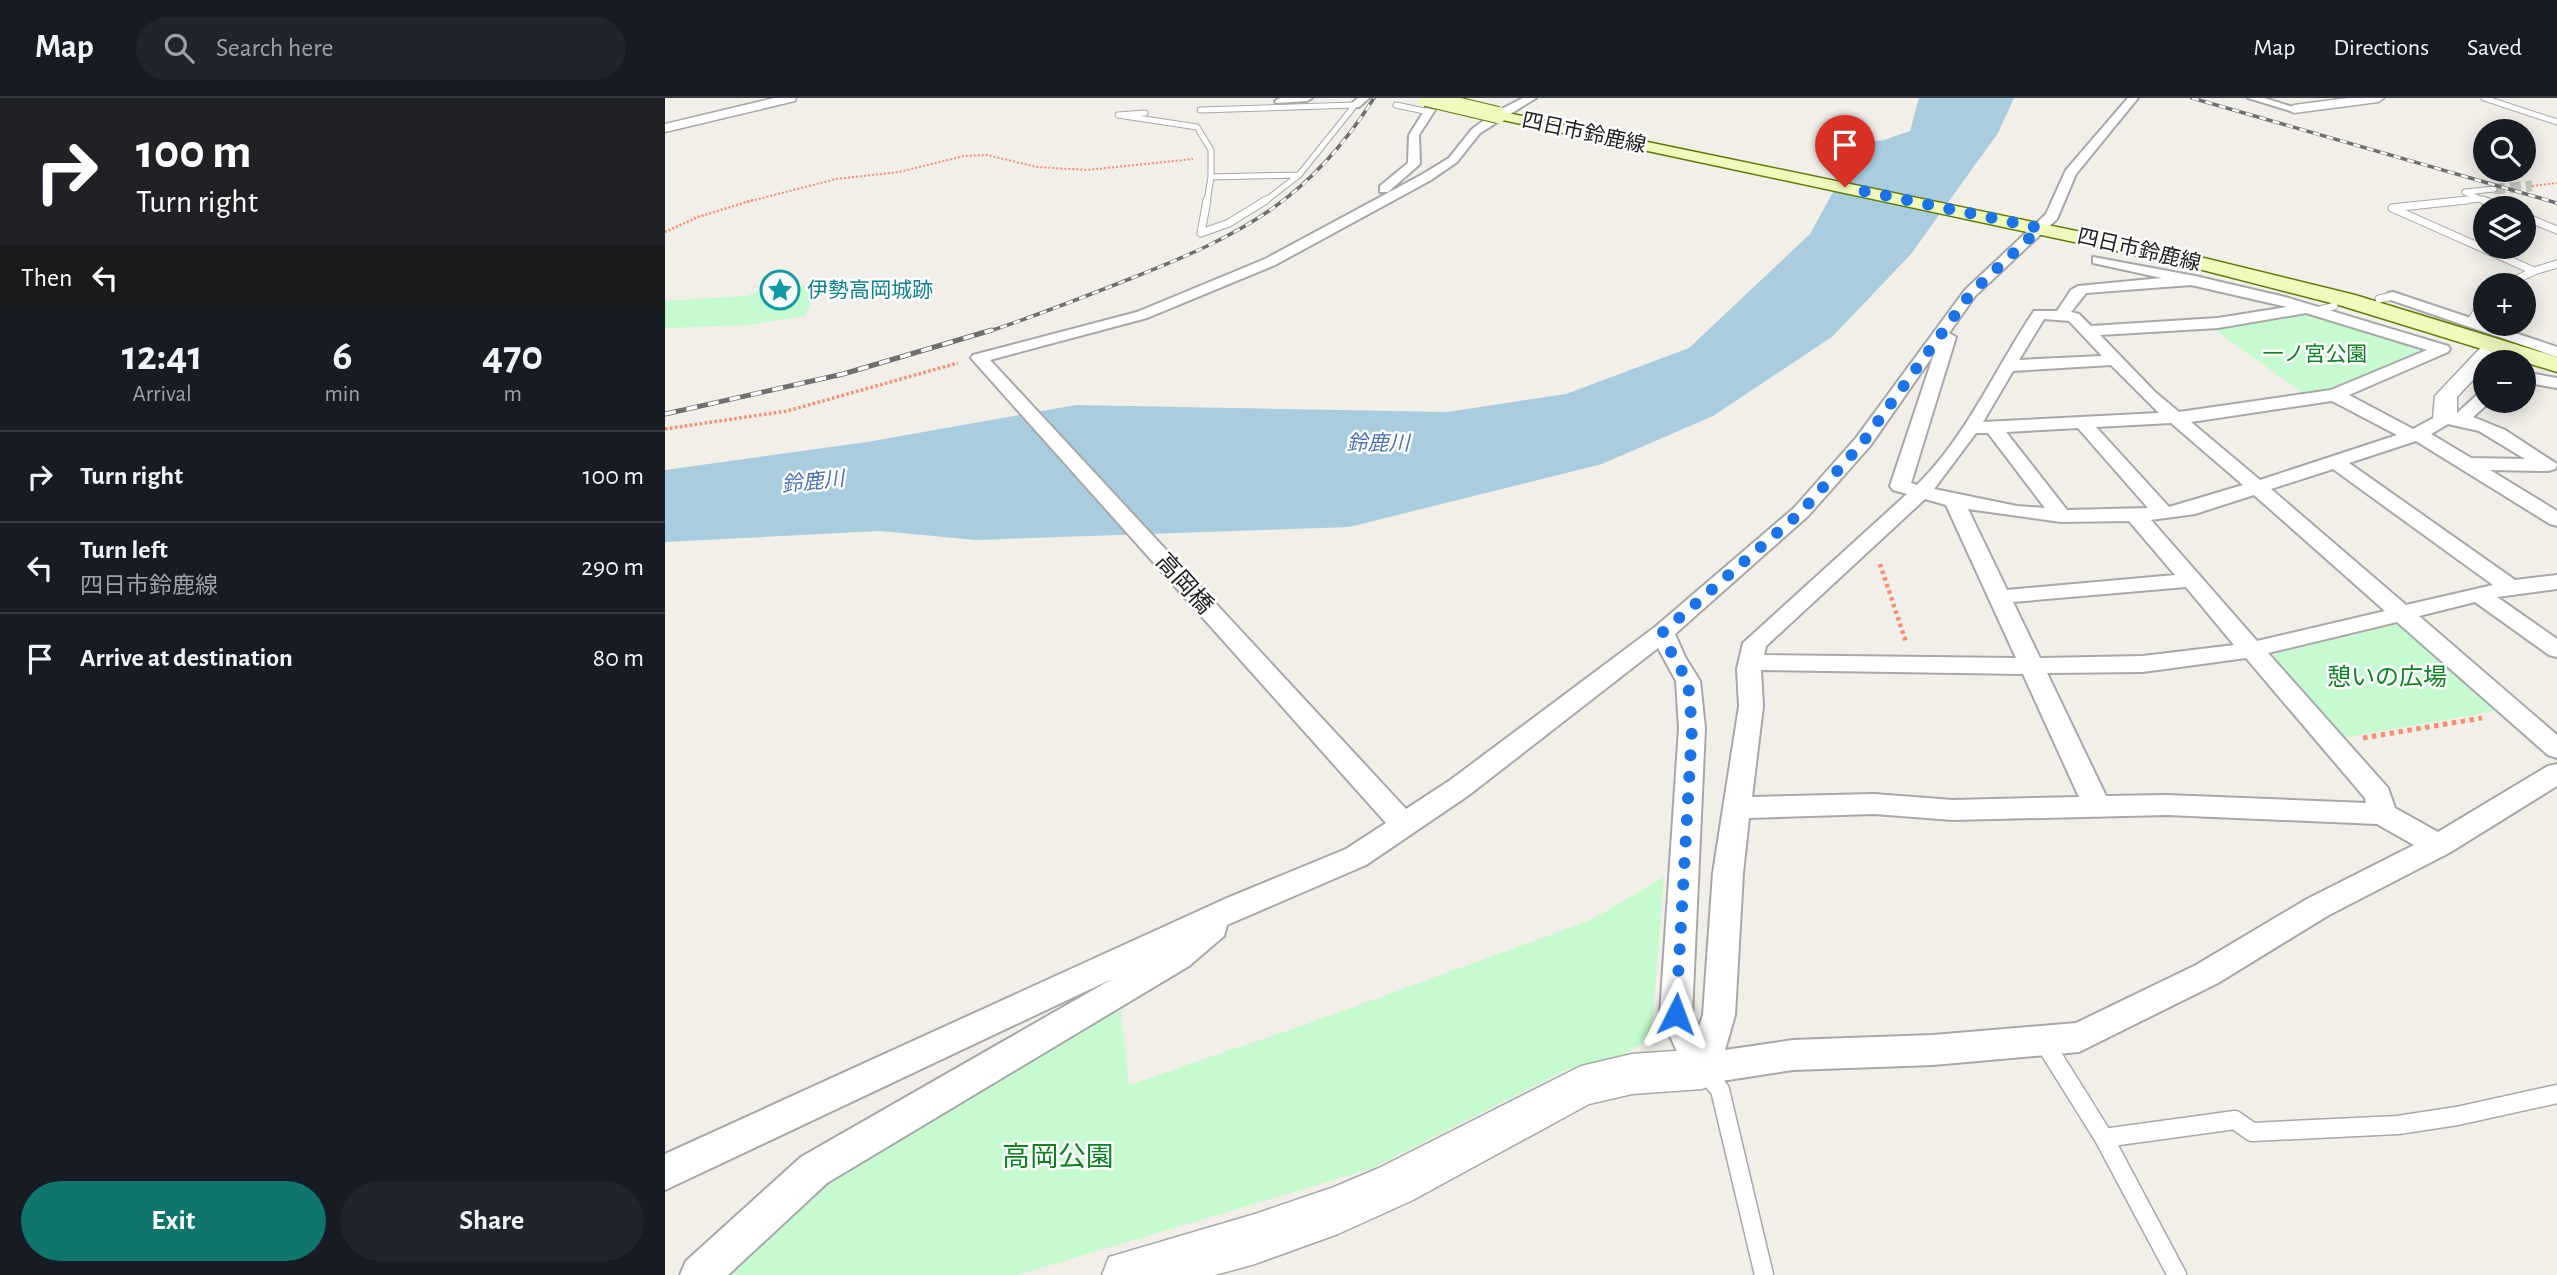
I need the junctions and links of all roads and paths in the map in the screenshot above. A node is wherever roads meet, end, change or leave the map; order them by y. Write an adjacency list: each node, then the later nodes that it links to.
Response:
1 (755, 98): 11 (street)
2 (790, 98): 11 (street)
3 (1307, 98): 10 (street)
4 (1364, 98): 12 (street)
5 (1531, 98): 20 (street)
6 (2133, 98): 32 (street)
7 (2253, 98): 16 (street)
8 (2378, 98): 16 (street)
9 (2484, 98): 21 (lane)
10 (1280, 101)
11 (773, 102): 22 (street)
12 (1355, 105): 17 (lane); 24 (lane)
13 (1396, 105): 15 (lane)
14 (689, 106): 19 (street)
15 (1428, 107): 20 (main road, 四日市鈴鹿線, bridge); 33 (street)
16 (2294, 109)
17 (1200, 110)
18 (1145, 113): 23 (lane)
19 (665, 117)
20 (1507, 117): 32 (main road, 四日市鈴鹿線); 33 (street)
21 (2557, 122)
22 (665, 128)
23 (1210, 158): 25 (lane); 35 (path)
24 (1299, 175): 25 (lane); 25 (lane)
25 (1211, 177)
26 (2557, 183): 27 (path)
27 (2532, 186)
28 (2494, 189): 29 (lane)
29 (2474, 196)
30 (2473, 200): 36 (lane)
31 (2536, 221): 34 (lane)
32 (2034, 227): 47 (street); 50 (main road, 四日市鈴鹿線)
33 (1338, 228): 53 (street)
34 (2557, 230)
35 (665, 232)
36 (2473, 245)
37 (2506, 259): 40 (lane)
38 (2098, 260): 42 (street)
39 (2557, 264): 40 (lane)
40 (2534, 271): 41 (lane)
41 (2530, 273)
42 (2195, 280): 44 (street); 45 (street)
43 (2386, 298): 48 (street)
44 (2319, 308): 49 (street); 58 (street)
45 (2061, 316): 49 (street); 55 (street)
46 (2473, 318): 48 (lane)
47 (1953, 320): 71 (street); 84 (street)
48 (2471, 321): 51 (street)
49 (2087, 331): 52 (street)
50 (2494, 345): 54 (main road, 四日市鈴鹿線); 61 (street)
51 (2557, 352)
52 (2114, 360): 55 (street); 60 (street)
53 (983, 361): 65 (path); 97 (street, 高岡橋)
54 (2557, 365)
55 (2006, 366): 64 (street)
56 (2536, 379): 57 (street)
57 (2557, 383)
58 (2335, 395): 60 (street); 66 (street)
59 (2473, 405): 61 (street)
60 (2173, 417): 62 (street); 70 (street)
61 (2452, 420): 66 (street); 69 (street)
62 (2081, 422): 63 (street); 73 (street)
63 (1992, 426): 64 (street); 75 (street)
64 (1971, 428): 71 (street)
65 (665, 429)
66 (2415, 435): 67 (street); 68 (street)
67 (2337, 463): 70 (street); 80 (street)
68 (2468, 464): 69 (street); 76 (street)
69 (2550, 465)
70 (2257, 487): 73 (street); 83 (street)
71 (1921, 492): 72 (street); 77 (street)
72 (1954, 501): 75 (street); 82 (street)
73 (2164, 514): 74 (street)
74 (2135, 515): 75 (street); 78 (street)
75 (2061, 516)
76 (2557, 520)
77 (1871, 540): 87 (street); 88 (path)
78 (2193, 580): 82 (street); 85 (street)
79 (2557, 582): 80 (street)
80 (2511, 587): 81 (street)
81 (2479, 595): 83 (street); 86 (street)
82 (1999, 597): 89 (street)
83 (2401, 613): 85 (street); 90 (street)
84 (1663, 632): 97 (street); 101 (street)
85 (2250, 650): 89 (street); 91 (street)
86 (2557, 650)
87 (1752, 662): 88 (street); 95 (street)
88 (1913, 664): 89 (street)
89 (2032, 666): 94 (street)
90 (2515, 713): 91 (path); 92 (street)
91 (2331, 743): 96 (street)
92 (2557, 749)
93 (2557, 773): 98 (street)
94 (2096, 804): 95 (street); 96 (street)
95 (1735, 808): 101 (street)
96 (2382, 814): 98 (street)
97 (1394, 815): 99 (street)
98 (2439, 845): 100 (street)
99 (1238, 906): 104 (street); 105 (street)
100 (2044, 1042): 101 (street); 103 (lane)
101 (1702, 1069): 106 (street); 107 (lane)
102 (2557, 1094): 103 (lane)
103 (2103, 1138): 108 (lane)
104 (665, 1172)
105 (700, 1275)
106 (1127, 1275)
107 (1764, 1275)
108 (2177, 1275)

